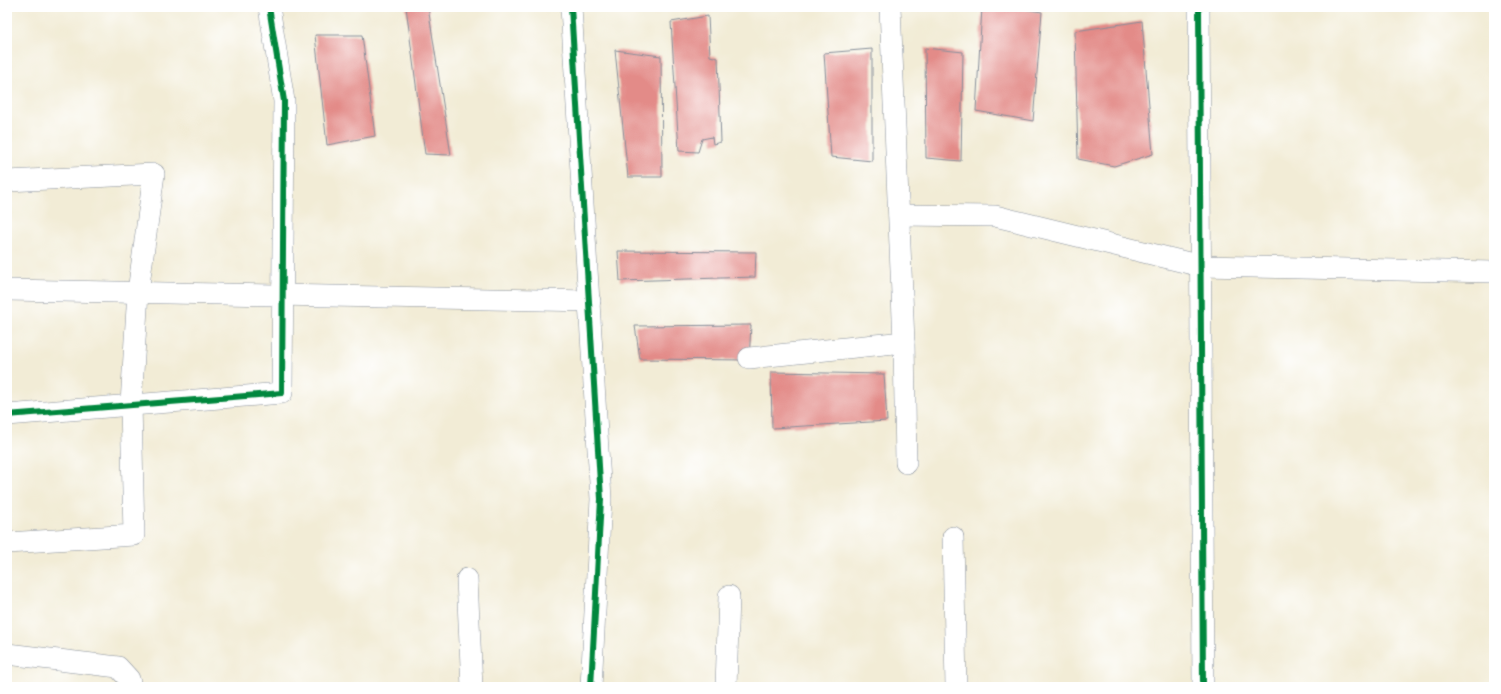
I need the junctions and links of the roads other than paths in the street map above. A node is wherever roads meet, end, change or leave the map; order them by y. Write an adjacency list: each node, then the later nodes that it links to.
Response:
1 (270, 7): 11 (street)
2 (571, 7): 12 (street)
3 (890, 7): 6 (street)
4 (1199, 7): 7 (street)
5 (7, 180): 10 (street)
6 (899, 216): 7 (street); 13 (street)
7 (1200, 266): 8 (street); 28 (street)
8 (1494, 272)
9 (7, 290): 10 (street)
10 (138, 292): 11 (street); 15 (street)
11 (283, 295): 12 (street); 15 (street)
12 (590, 302): 25 (street)
13 (904, 342): 14 (street); 17 (street)
14 (749, 358)
15 (131, 404): 16 (street); 19 (street)
16 (7, 415)
17 (906, 463)
18 (953, 537): 27 (street)
19 (7, 543)
20 (467, 579): 24 (street)
21 (729, 596): 26 (street)
22 (7, 654): 23 (street)
23 (131, 687)
24 (472, 687)
25 (591, 687)
26 (726, 687)
27 (956, 687)
28 (1203, 687)

